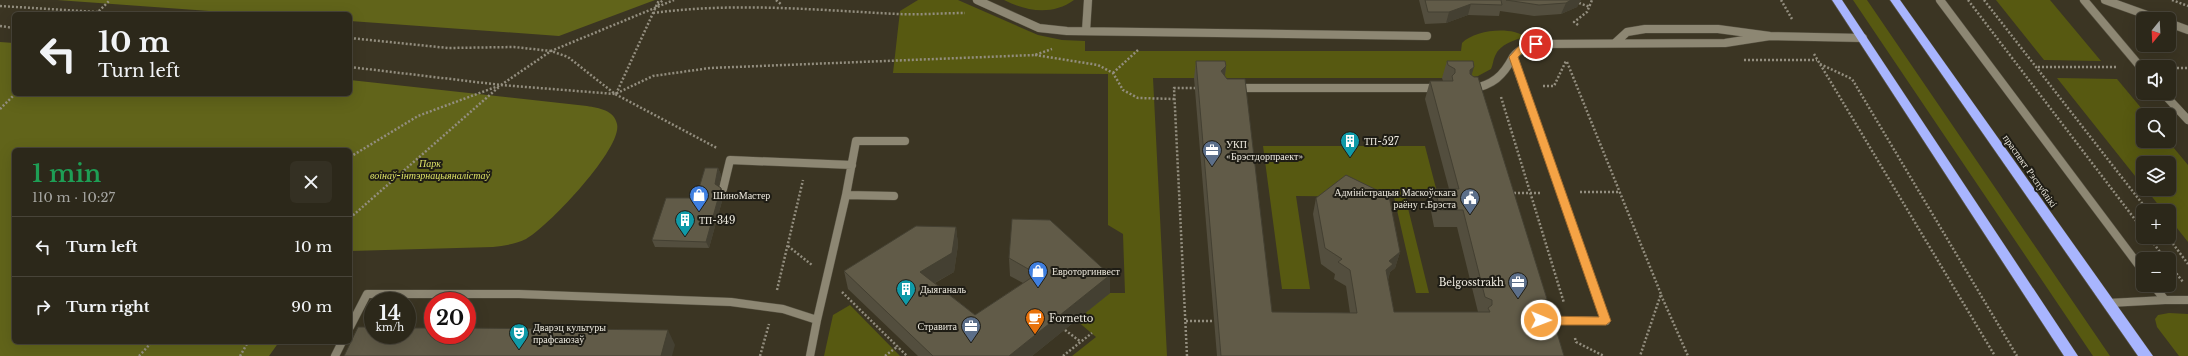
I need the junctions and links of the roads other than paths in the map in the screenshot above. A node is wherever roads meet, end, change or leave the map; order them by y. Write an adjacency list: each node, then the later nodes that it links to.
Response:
1 (977, 0): 11 (lane)
2 (1088, 0): 11 (lane)
3 (1837, 0): 14 (highway)
4 (1895, 0): 32 (highway, праспект Рэспублікі)
5 (1940, 0): 28 (lane)
6 (2084, 0): 17 (lane)
7 (2105, 0): 8 (lane)
8 (2138, 12)
9 (2176, 26): 10 (lane)
10 (2188, 30)
11 (1086, 31): 12 (lane)
12 (1427, 36)
13 (1770, 36): 14 (lane); 15 (lane); 15 (lane)
14 (1864, 38): 39 (highway)
15 (1615, 43): 16 (lane)
16 (1513, 57): 20 (lane); 34 (lane)
17 (2136, 62)
18 (1224, 88): 19 (lane)
19 (1445, 88)
20 (1470, 89)
21 (2169, 100): 22 (lane)
22 (2188, 120)
23 (905, 141): 24 (lane)
24 (852, 165): 25 (lane); 26 (lane)
25 (723, 189)
26 (846, 195): 27 (lane); 33 (lane)
27 (894, 196)
28 (2136, 262)
29 (2159, 292): 30 (lane)
30 (2165, 300): 31 (lane); 32 (lane)
31 (2188, 300)
32 (2109, 303): 40 (highway, праспект Рэспублікі)
33 (817, 320): 35 (lane); 38 (lane)
34 (1541, 320)
35 (352, 323)
36 (341, 344): 37 (lane)
37 (335, 356)
38 (810, 356)
39 (2071, 356)
40 (2146, 356)

